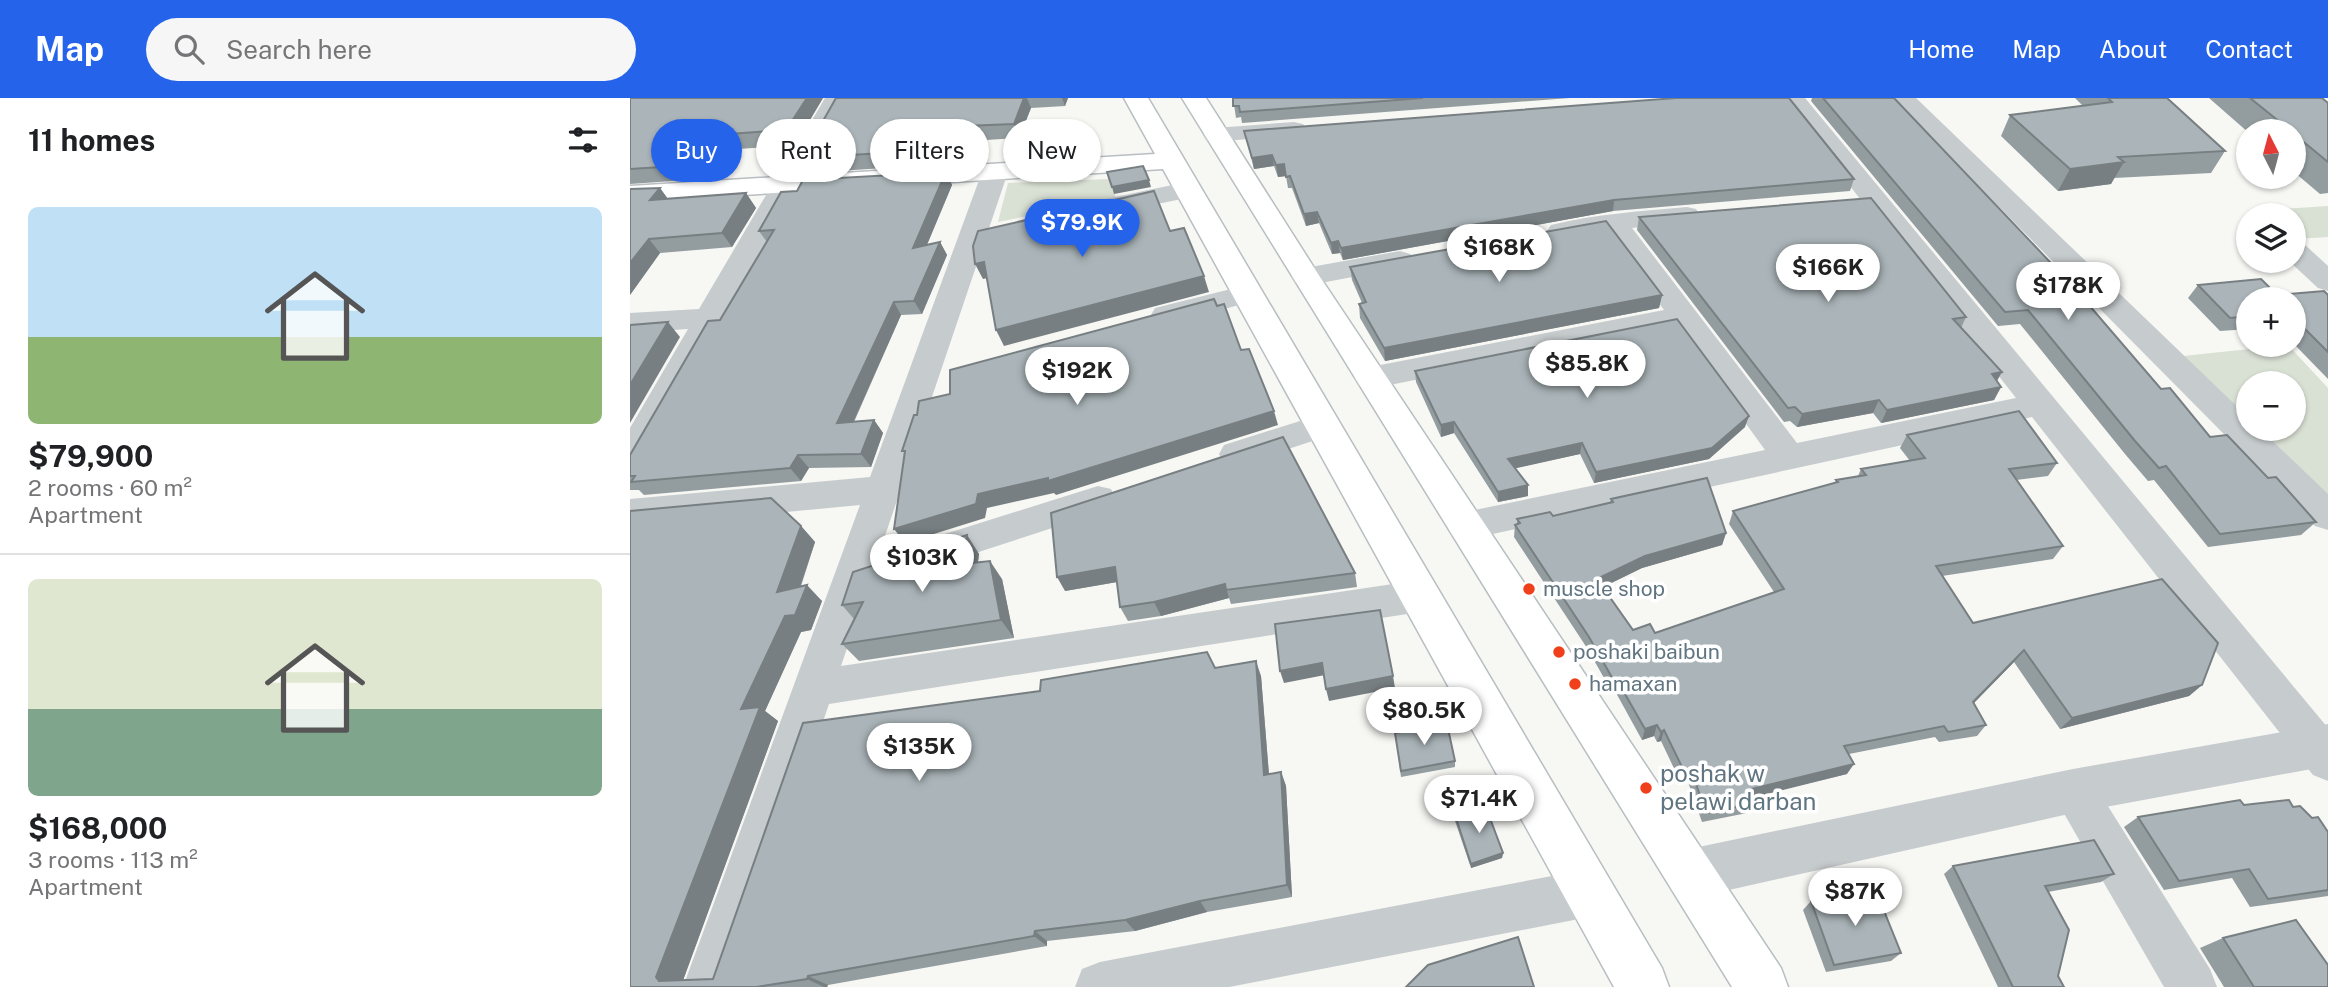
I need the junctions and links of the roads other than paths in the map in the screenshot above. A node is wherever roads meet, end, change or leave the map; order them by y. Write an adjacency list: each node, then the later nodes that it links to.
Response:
1 (837, 98): 6 (street)
2 (1136, 98): 9 (main road)
3 (1194, 98): 8 (main road)
4 (1793, 98): 36 (street)
5 (1903, 98): 44 (street)
6 (825, 119)
7 (1311, 127): 8 (street)
8 (1215, 135): 26 (main road)
9 (1173, 164): 10 (main road); 11 (main road); 18 (street); 28 (main road)
10 (856, 172)
11 (995, 172): 13 (main road); 35 (street)
12 (630, 173): 14 (main road)
13 (856, 173)
14 (756, 174)
15 (756, 178): 17 (main road)
16 (787, 182): 30 (street)
17 (630, 194)
18 (1080, 212)
19 (1710, 213): 20 (street)
20 (1613, 222): 21 (street); 29 (street)
21 (1533, 236)
22 (2306, 252): 23 (street)
23 (2328, 252)
24 (1425, 256): 26 (street)
25 (2306, 261): 27 (street)
26 (1305, 277): 34 (main road)
27 (2328, 282)
28 (1247, 294): 31 (street); 37 (main road)
29 (1683, 316): 34 (street); 39 (street)
30 (709, 317): 32 (street); 38 (street)
31 (1143, 322)
32 (630, 323)
33 (961, 370): 35 (street)
34 (1370, 378): 45 (main road)
35 (922, 381): 41 (street)
36 (2040, 404): 39 (street); 49 (street)
37 (1322, 426): 40 (street); 47 (main road)
38 (630, 457)
39 (1789, 457): 45 (street)
40 (1205, 464)
41 (884, 489): 43 (street); 46 (street)
42 (1126, 490): 46 (street)
43 (630, 513)
44 (2328, 516)
45 (1465, 526): 51 (main road)
46 (852, 578): 48 (street)
47 (1420, 596): 48 (street); 52 (main road)
48 (814, 688): 53 (street)
49 (2324, 750): 50 (street)
50 (2073, 791): 51 (street); 57 (street)
51 (1689, 874): 56 (main road)
52 (1589, 893): 54 (street); 55 (main road)
53 (708, 987)
54 (1100, 987)
55 (1643, 987)
56 (1762, 987)
57 (2192, 987)

